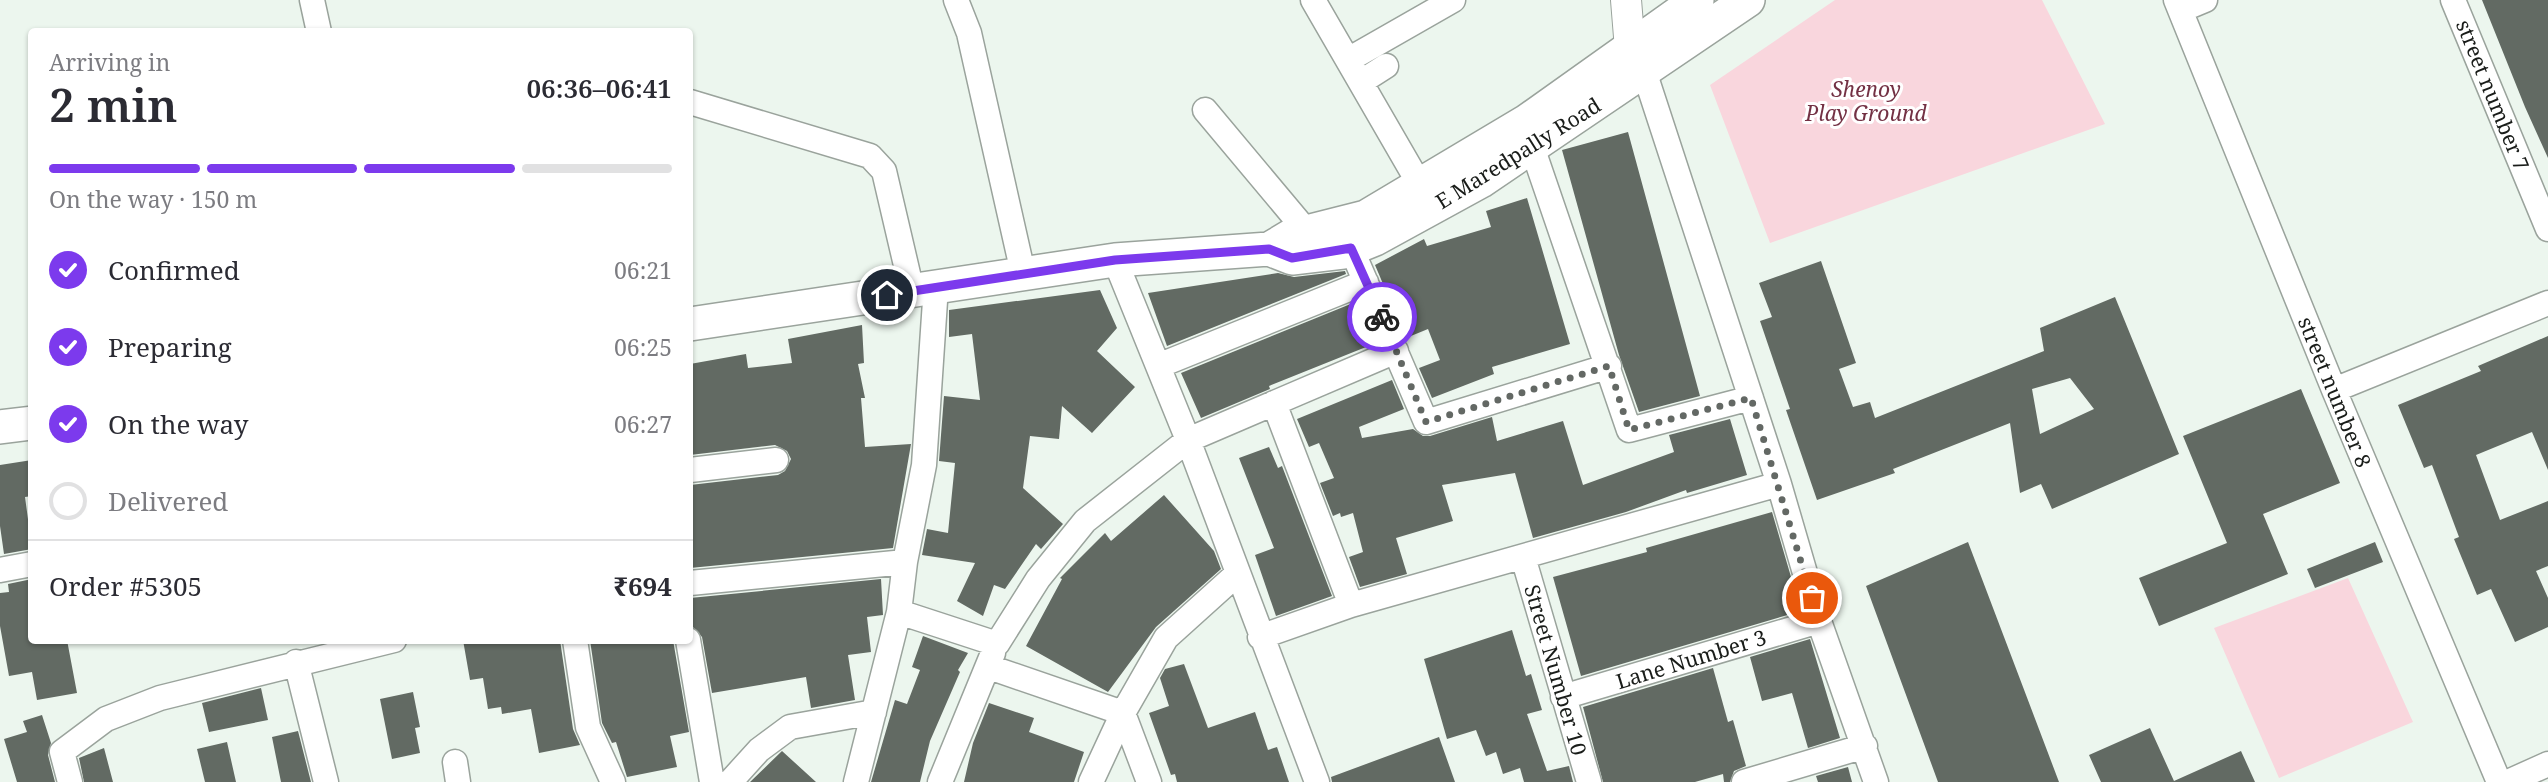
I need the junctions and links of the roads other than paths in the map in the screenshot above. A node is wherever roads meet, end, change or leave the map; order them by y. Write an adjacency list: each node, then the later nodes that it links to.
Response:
1 (312, 0): 11 (street)
2 (956, 0): 23 (street)
3 (1313, 0): 13 (street)
4 (1453, 0): 13 (street)
5 (1626, 0): 12 (street)
6 (1696, 0): 12 (main road, E Maredpally Road)
7 (1748, 0): 12 (main road, E Maredpally Road)
8 (2205, 0): 10 (street)
9 (2454, 0): 18 (street, street number 7)
10 (2178, 5): 31 (street, street number 8)
11 (317, 28)
12 (1637, 60): 16 (main road, E Maredpally Road); 17 (main road, E Maredpally Road); 32 (street)
13 (1367, 67): 17 (street)
14 (693, 103): 25 (street)
15 (1205, 110): 19 (street)
16 (1532, 147): 20 (main road, E Maredpally Road); 30 (street)
17 (1420, 185): 19 (main road, E Maredpally Road)
18 (2548, 229)
19 (1308, 233): 21 (main road, E Maredpally Road)
20 (1351, 248): 21 (main road, E Maredpally Road); 24 (street)
21 (1269, 249): 22 (main road, E Maredpally Road)
22 (1115, 260): 23 (main road, E Maredpally Road); 29 (street)
23 (1023, 273): 25 (main road, E Maredpally Road)
24 (1366, 282): 28 (street); 29 (street)
25 (924, 289): 27 (main road, E Maredpally Road); 41 (street)
26 (2548, 303): 31 (street)
27 (693, 324)
28 (1396, 351): 30 (street); 33 (street)
29 (1158, 366): 36 (street)
30 (1609, 366): 32 (street)
31 (2334, 390): 73 (street, street number 8)
32 (1751, 398): 39 (street)
33 (1274, 403): 36 (street); 46 (street)
34 (28, 424): 35 (main road)
35 (0, 427)
36 (1188, 439): 44 (street); 53 (street)
37 (776, 460): 38 (street)
38 (693, 470)
39 (1779, 484): 40 (street); 48 (street)
40 (1523, 557): 46 (street); 55 (street, Street Number 10)
41 (905, 562): 45 (street); 47 (street)
42 (28, 565): 43 (street)
43 (0, 570)
44 (1237, 574): 49 (street); 57 (street)
45 (693, 583)
46 (1351, 605): 49 (street)
47 (899, 612): 53 (street); 56 (street)
48 (1819, 621): 55 (street, Lane Number 3); 58 (street)
49 (1260, 637): 69 (street)
50 (376, 644): 54 (street)
51 (576, 644): 62 (street)
52 (689, 644): 63 (street)
53 (993, 655): 57 (street); 66 (street)
54 (296, 662): 60 (street); 61 (street)
55 (1563, 697): 70 (street, Street Number 10)
56 (874, 712): 64 (street); 65 (street)
57 (1123, 713): 67 (street); 68 (street)
58 (1865, 746): 71 (street); 72 (street)
59 (2548, 764): 74 (street)
60 (70, 782)
61 (326, 782)
62 (613, 782)
63 (712, 782)
64 (730, 782)
65 (856, 782)
66 (940, 782)
67 (1091, 782)
68 (1149, 782)
69 (1317, 782)
70 (1589, 782)
71 (1744, 782)
72 (1876, 782)
73 (2499, 782)
74 (2508, 782)

